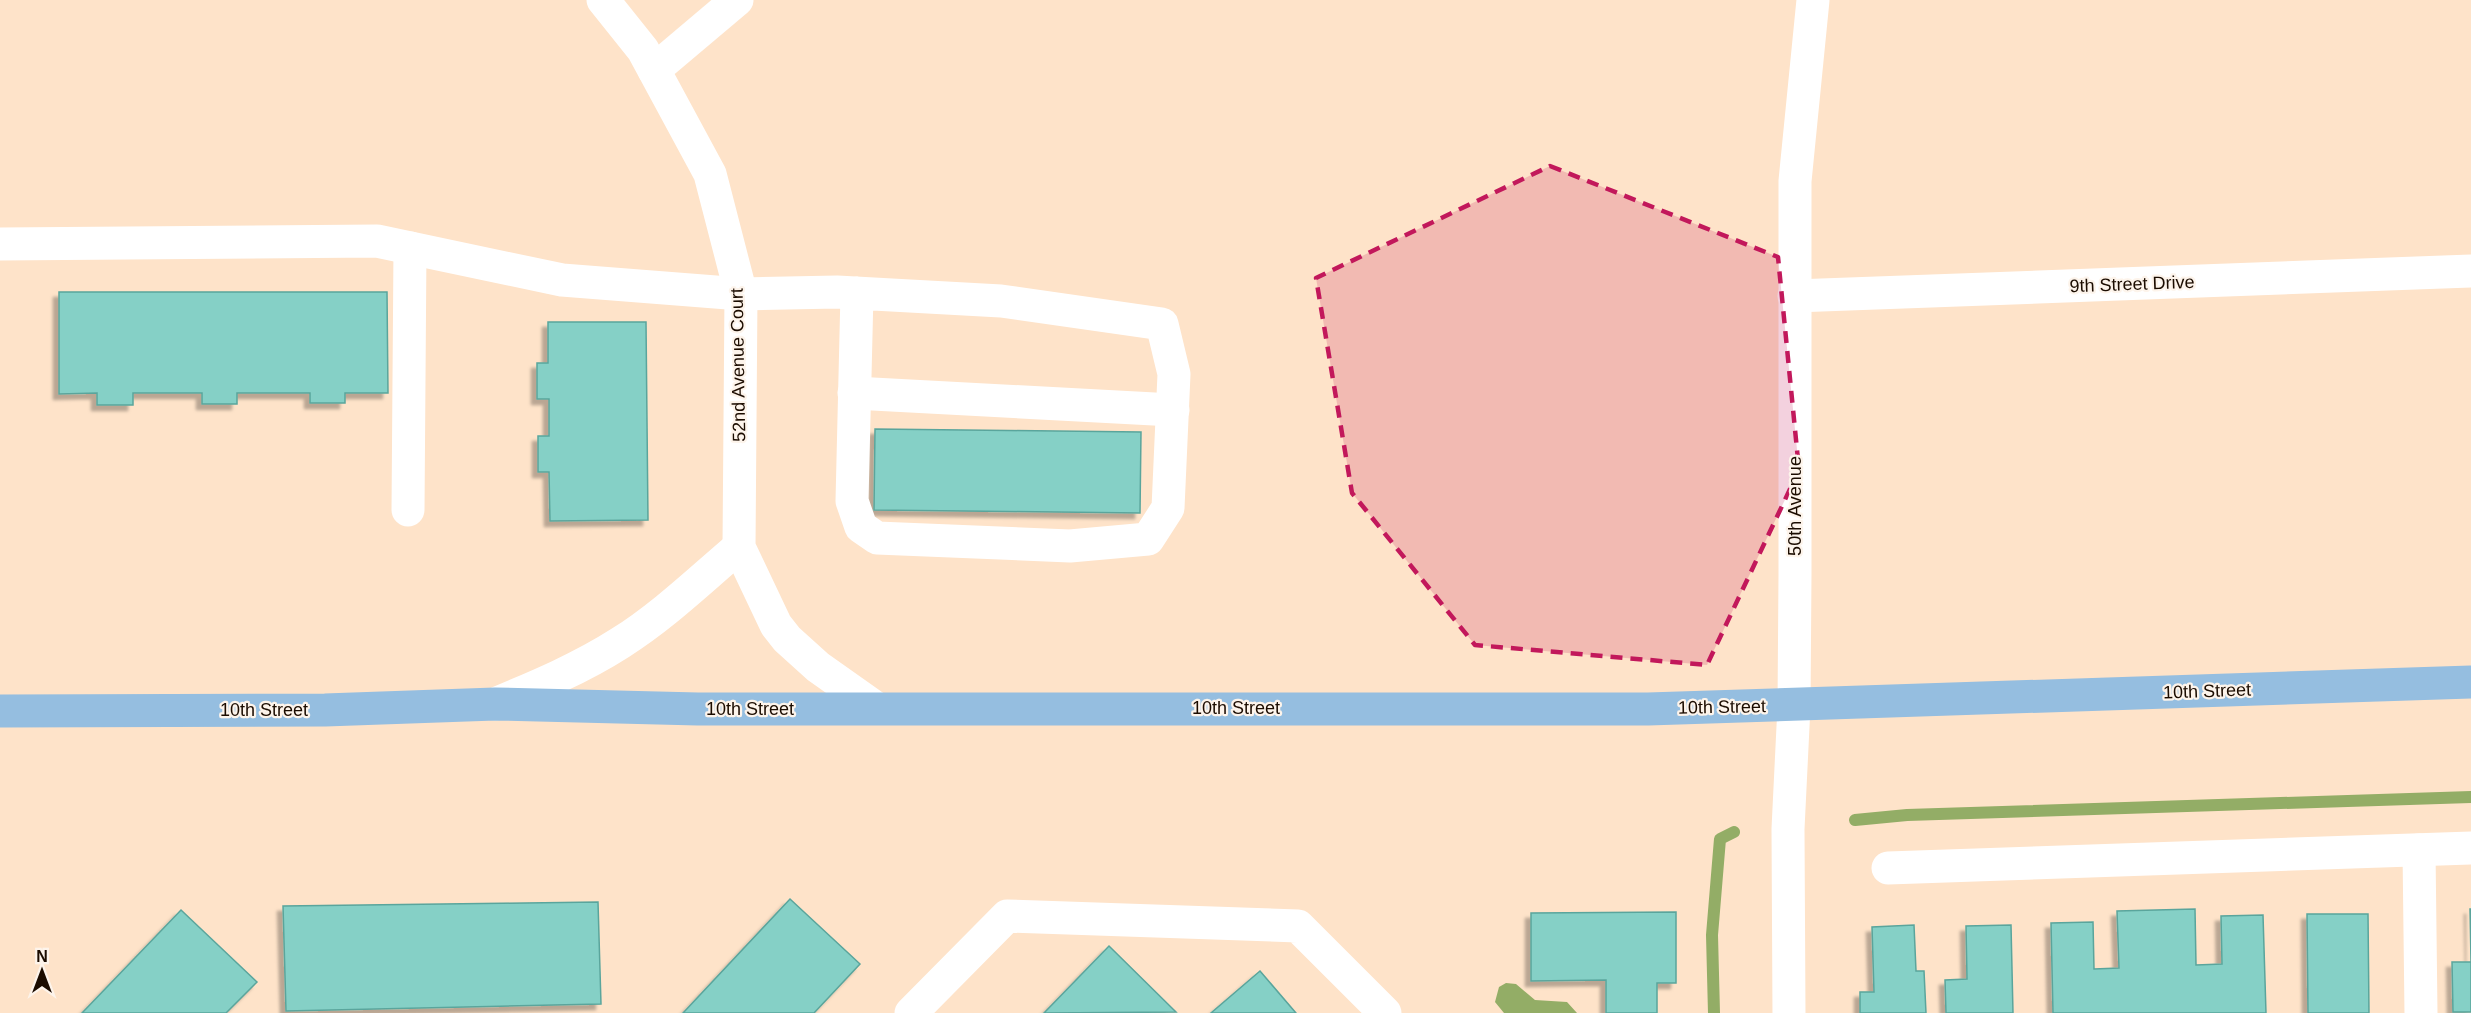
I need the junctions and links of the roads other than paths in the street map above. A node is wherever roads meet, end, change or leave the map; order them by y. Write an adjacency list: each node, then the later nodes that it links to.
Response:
1 (603, 0): 4 (street, 52nd Avenue Court)
2 (737, 0): 4 (street)
3 (1813, 0): 10 (street, 50th Avenue)
4 (654, 70): 9 (street, 52nd Avenue Court)
5 (0, 244): 6 (street)
6 (410, 248): 9 (street); 13 (street)
7 (2471, 271): 10 (street, 9th Street Drive)
8 (857, 293): 9 (street); 11 (street); 12 (street)
9 (741, 294): 14 (street, 52nd Avenue Court)
10 (1794, 296): 17 (street, 50th Avenue)
11 (854, 393): 12 (street); 12 (street)
12 (1173, 410)
13 (408, 510)
14 (739, 547): 16 (street); 18 (street, 52nd Avenue Court)
15 (2471, 682): 17 (main road, 10th Street)
16 (495, 704): 18 (main road, 10th Street); 19 (main road, 10th Street)
17 (1794, 706): 18 (main road, 10th Street); 25 (street, 50th Avenue)
18 (876, 708)
19 (0, 711)
20 (2471, 848): 21 (street)
21 (2419, 850): 22 (street); 26 (street)
22 (1888, 868)
23 (911, 1013): 24 (street)
24 (1385, 1013)
25 (1790, 1013)
26 (2421, 1013)

